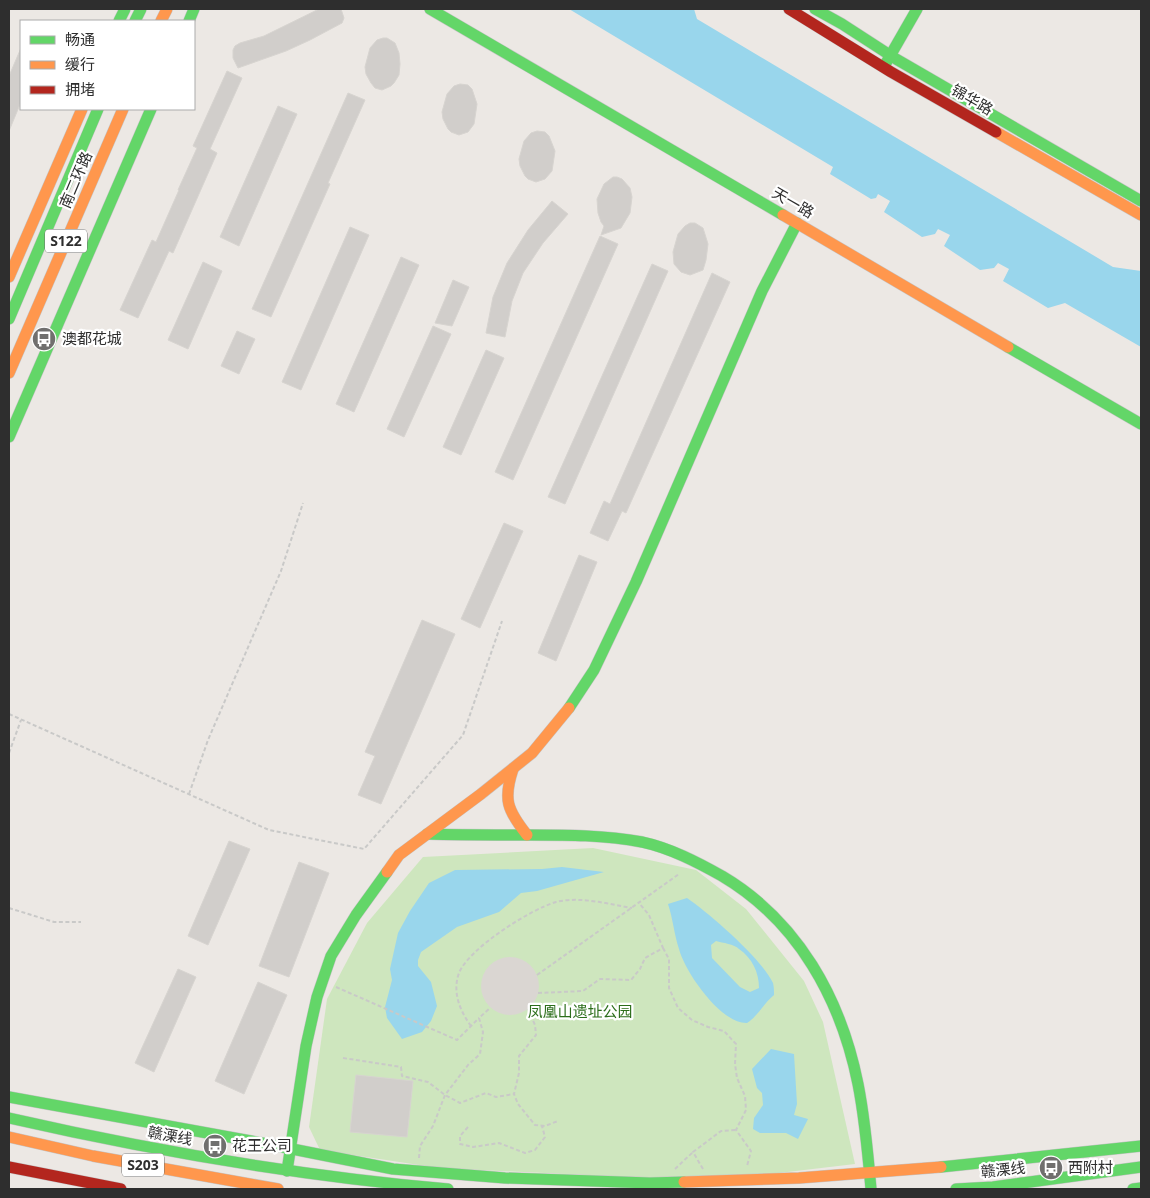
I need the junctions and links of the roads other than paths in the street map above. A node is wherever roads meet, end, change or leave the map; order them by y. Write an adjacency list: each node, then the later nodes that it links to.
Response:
1 (430, 9): 13 (street, 天一路)
2 (789, 9): 6 (street, 锦华路)
3 (815, 9): 5 (street, 锦华路)
4 (917, 9): 5 (street)
5 (890, 55): 6 (street); 11 (street, 锦华路)
6 (884, 67): 12 (street, 锦华路)
7 (82, 110): 14 (street)
8 (98, 110): 15 (street, 南二环路 / S122)
9 (123, 110): 16 (street, 南二环路 / S122)
10 (151, 110): 18 (street)
11 (1141, 201)
12 (1141, 215)
13 (798, 223): 17 (street, 天一路); 19 (street)
14 (9, 277)
15 (9, 319)
16 (9, 373)
17 (1141, 424)
18 (9, 436)
19 (513, 769): 20 (street); 21 (street)
20 (427, 834): 21 (street); 26 (street)
21 (527, 835): 30 (street)
22 (9, 1097): 26 (street)
23 (9, 1118): 29 (street, 赣溧线 / S203)
24 (9, 1137): 33 (street, S203)
25 (1141, 1146): 30 (street)
26 (290, 1148): 29 (street); 30 (street)
27 (9, 1167): 32 (street)
28 (1141, 1167): 36 (street, 赣溧线)
29 (287, 1172): 34 (street, 赣溧线 / S203)
30 (870, 1173): 35 (street)
31 (1141, 1188): 37 (street)
32 (121, 1189)
33 (278, 1189)
34 (448, 1189)
35 (871, 1189)
36 (956, 1189)
37 (1133, 1189)

